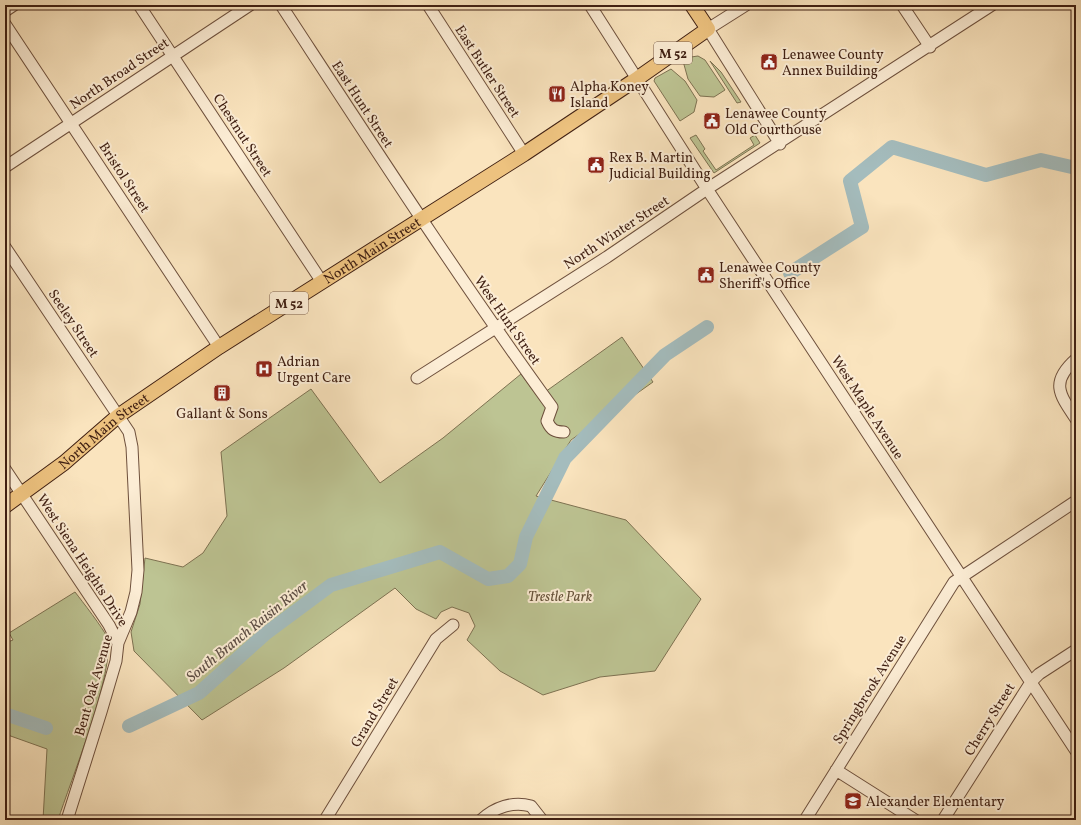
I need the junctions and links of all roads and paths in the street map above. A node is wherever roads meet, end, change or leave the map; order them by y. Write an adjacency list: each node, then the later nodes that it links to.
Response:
1 (14, 5): 11 (street)
2 (139, 5): 15 (street, Chestnut Street)
3 (250, 5): 15 (street, North Broad Street)
4 (281, 5): 22 (street, East Hunt Street)
5 (428, 5): 19 (street, East Butler Street)
6 (590, 5): 16 (street, West Maple Avenue)
7 (692, 5): 13 (main road)
8 (746, 5): 13 (street, North Main Street)
9 (902, 5): 14 (street)
10 (992, 5): 14 (street, North Winter Street)
11 (5, 11)
12 (5, 24): 17 (street, Bristol Street)
13 (708, 29): 16 (main road, North Main Street / M 52); 18 (street)
14 (930, 47): 18 (street, North Winter Street)
15 (173, 55): 17 (street, North Broad Street); 24 (street, Chestnut Street)
16 (638, 78): 19 (main road, North Main Street / M 52); 21 (street, West Maple Avenue)
17 (72, 123): 20 (street, North Broad Street); 26 (street, Bristol Street)
18 (780, 144): 21 (street, North Winter Street)
19 (524, 154): 22 (main road, North Main Street / M 52)
20 (5, 167)
21 (707, 189): 25 (street, North Winter Street); 36 (street, West Maple Avenue)
22 (420, 219): 24 (main road, North Main Street / M 52); 25 (street, West Hunt Street)
23 (5, 247): 29 (street, Seeley Street)
24 (322, 282): 26 (main road, North Main Street / M 52)
25 (495, 329): 28 (street, North Winter Street); 31 (street, West Hunt Street)
26 (219, 347): 29 (main road, North Main Street / M 52)
27 (1076, 359): 30 (street)
28 (417, 378)
29 (118, 416): 33 (main road, North Main Street / M 52); 38 (street, Bent Oak Avenue)
30 (1076, 419)
31 (564, 432)
32 (5, 469): 33 (street, West Siena Heights Drive)
33 (22, 494): 35 (main road, North Main Street / M 52); 38 (street, West Siena Heights Drive)
34 (1076, 501): 36 (street, Springbrook Avenue)
35 (5, 506)
36 (961, 577): 40 (street, West Maple Avenue); 42 (street, Springbrook Avenue)
37 (453, 625): 45 (street, Grand Street)
38 (118, 643): 44 (street, Bent Oak Avenue)
39 (1076, 650): 40 (street, Cherry Street)
40 (1031, 682): 41 (street, West Maple Avenue); 49 (street, Cherry Street)
41 (1076, 751)
42 (836, 770): 47 (street, Springbrook Avenue); 48 (street)
43 (486, 816): 46 (street)
44 (67, 820)
45 (326, 820)
46 (542, 820)
47 (806, 820)
48 (915, 820)
49 (943, 820)

